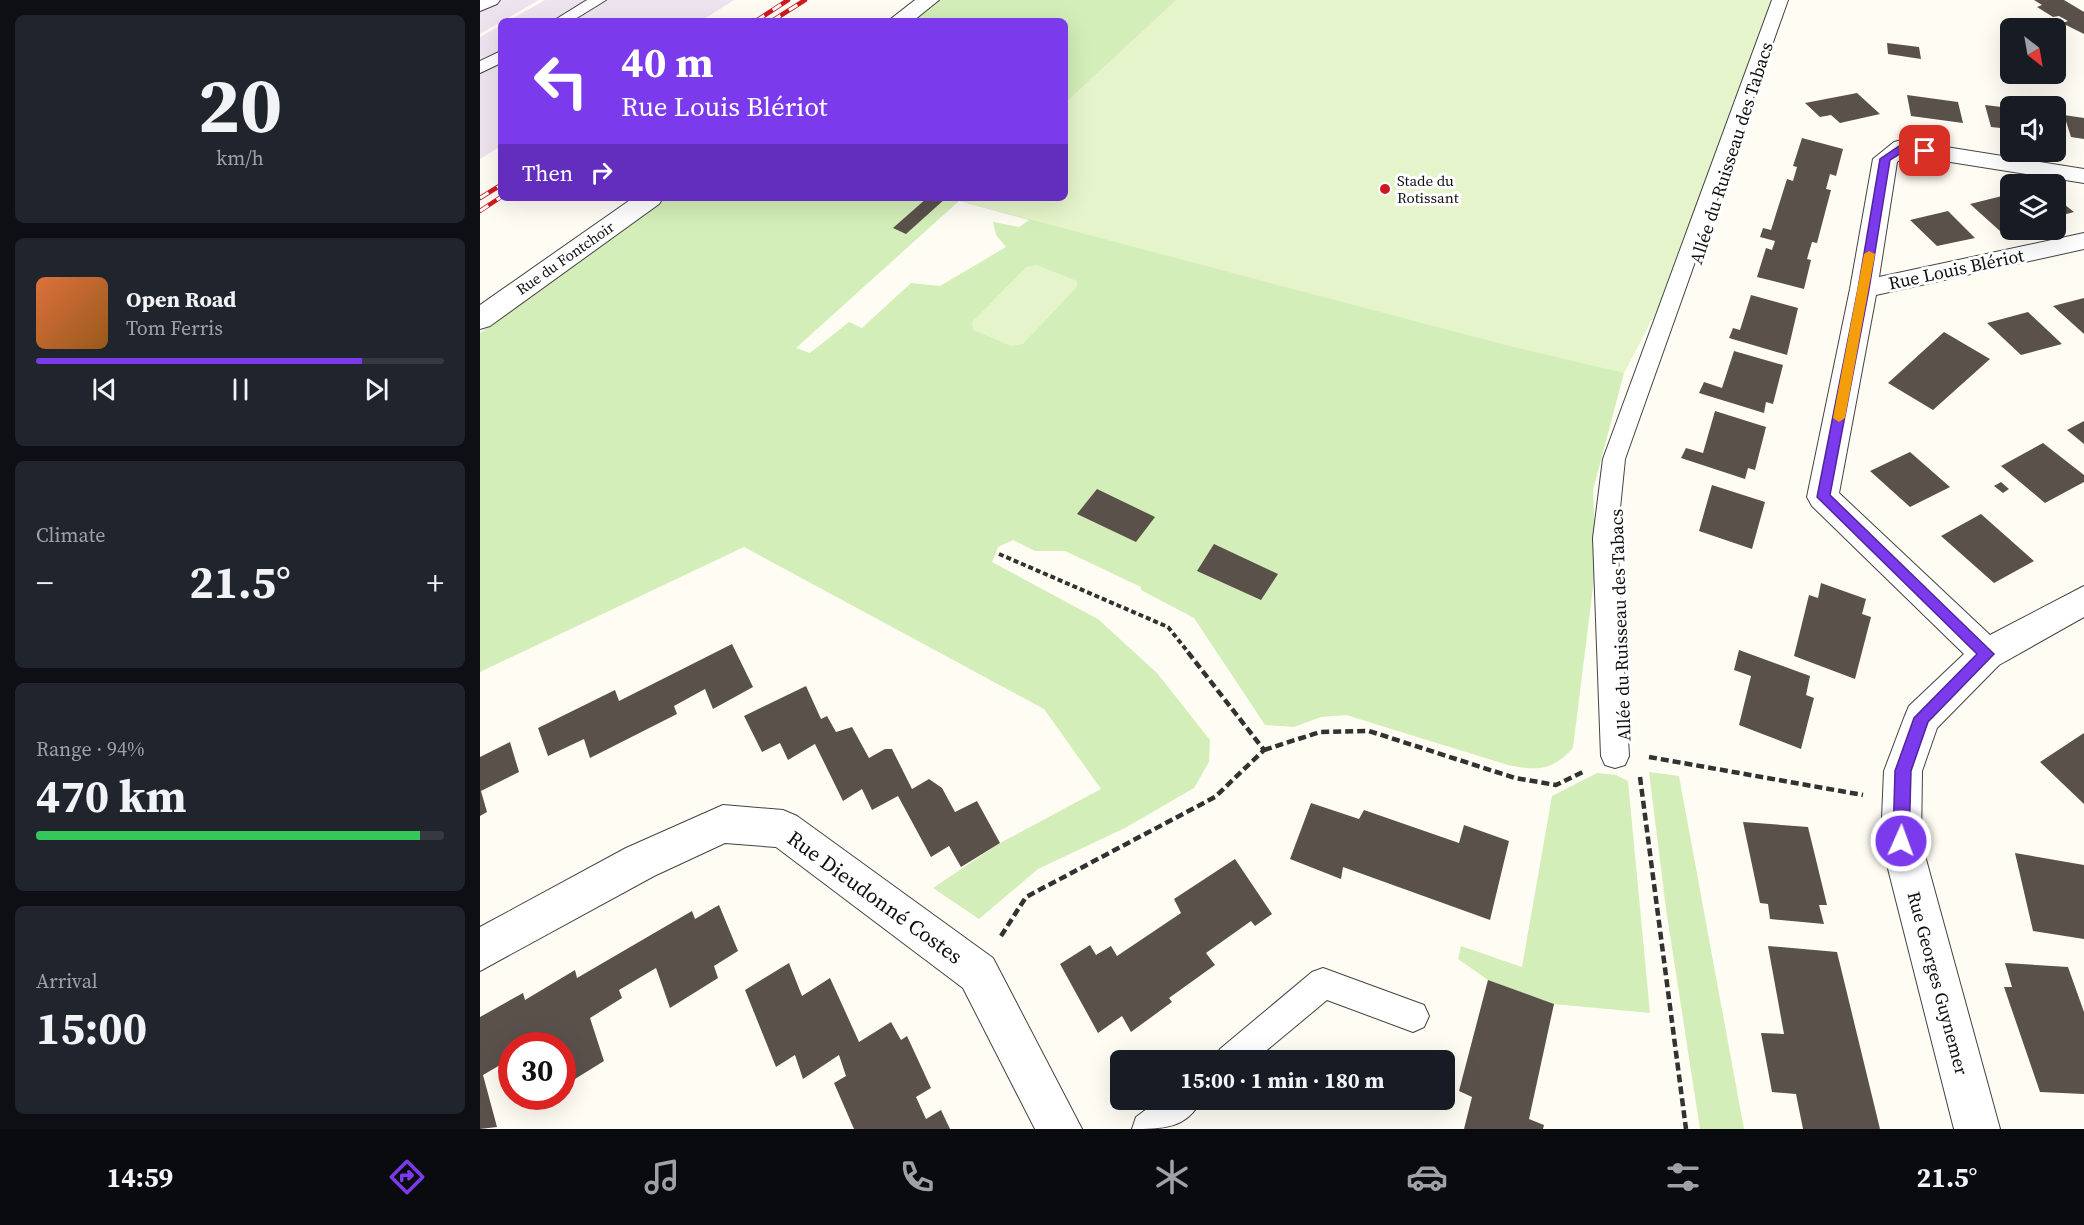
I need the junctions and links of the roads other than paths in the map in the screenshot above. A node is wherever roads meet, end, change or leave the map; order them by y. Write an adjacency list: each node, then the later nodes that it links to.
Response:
1 (490, 0): 5 (street)
2 (598, 0): 6 (lane)
3 (929, 0): 7 (street)
4 (1780, 0): 17 (lane)
5 (480, 5)
6 (566, 18)
7 (903, 18)
8 (498, 58): 9 (lane)
9 (480, 68)
10 (2084, 176): 13 (street, Rue Louis Blériot)
11 (646, 201): 14 (street, Rue du Fontchoir)
12 (2084, 241): 13 (street, Rue Louis Blériot)
13 (1864, 289): 16 (street, Rue Louis Blériot)
14 (480, 319)
15 (2084, 600): 16 (street, Rue Georges Guynemer)
16 (1987, 654): 24 (street, Rue Georges Guynemer)
17 (1615, 756)
18 (480, 950): 22 (street, Rue Dieudonné Costes)
19 (1413, 1016): 20 (lane)
20 (1244, 1050)
21 (1172, 1110): 23 (lane)
22 (1059, 1129)
23 (1148, 1129)
24 (1977, 1129)

